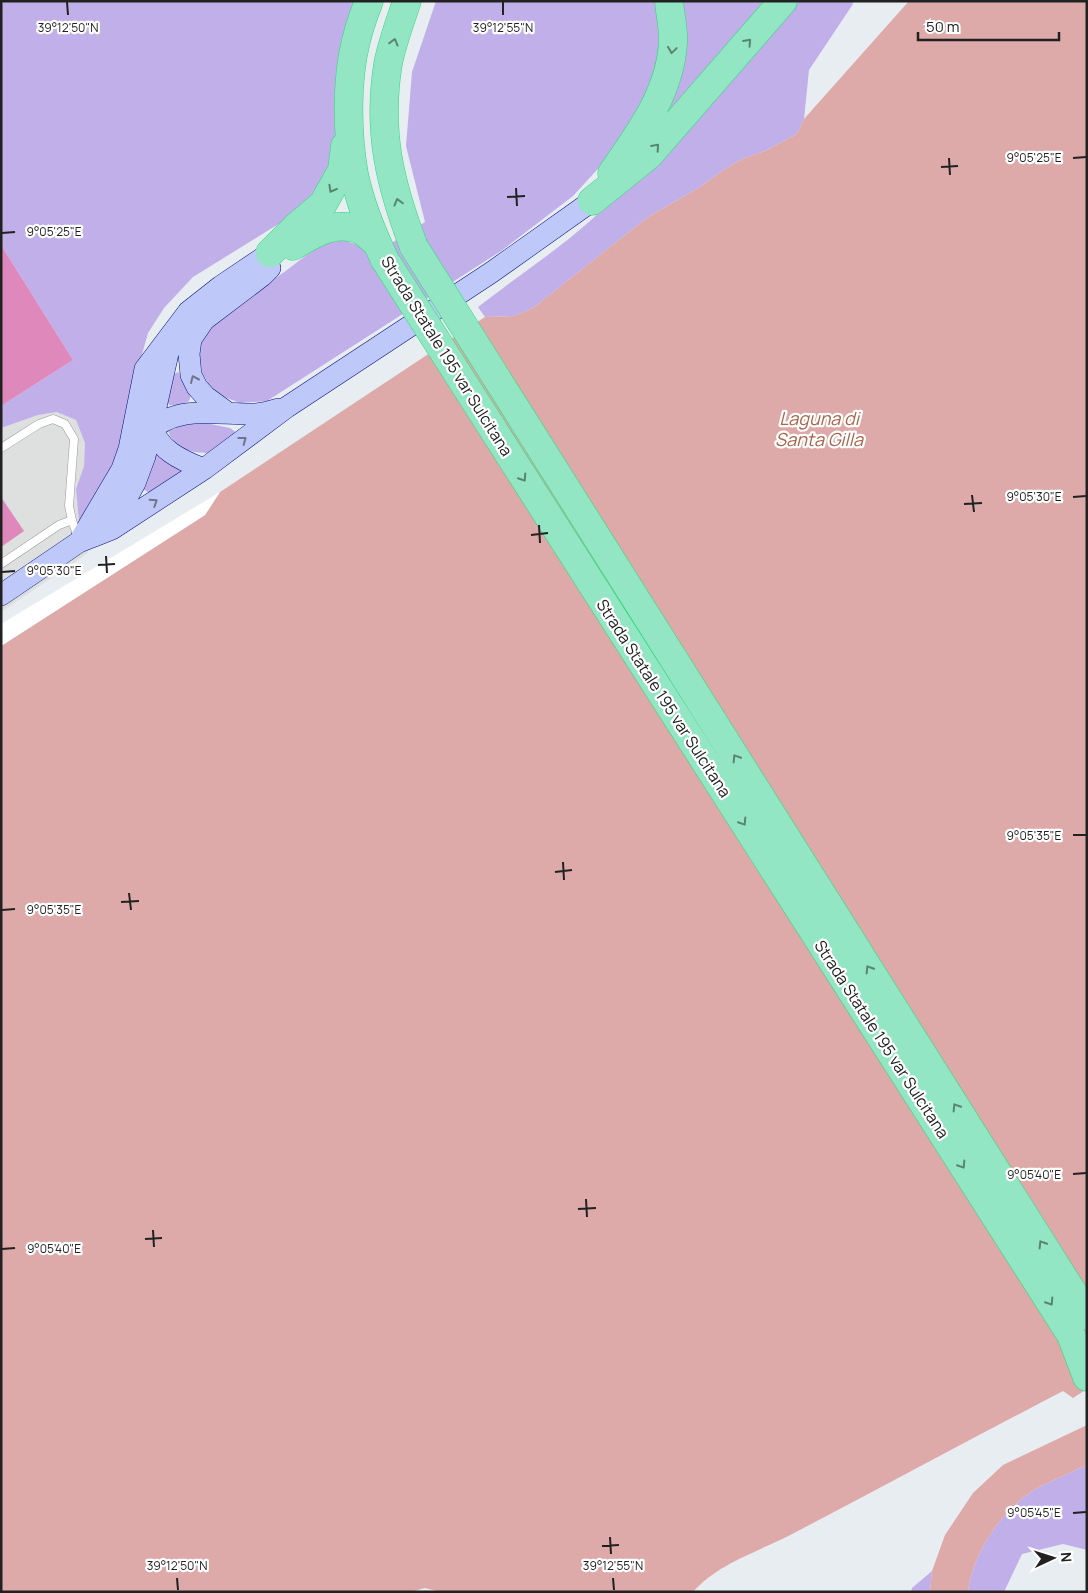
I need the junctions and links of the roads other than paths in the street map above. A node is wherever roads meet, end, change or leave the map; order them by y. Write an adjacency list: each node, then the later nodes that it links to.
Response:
1 (369, 1): 5 (highway, Strada Statale 195 var Sulcitana)
2 (407, 1): 21 (highway, Strada Statale 195 var Sulcitana, one-way to 2, bridge)
3 (669, 1): 6 (highway, one-way to 6)
4 (784, 1): 6 (highway, one-way to 4)
5 (349, 90): 7 (highway, one-way to 7); 8 (highway, Strada Statale 195 var Sulcitana)
6 (592, 201): 11 (street)
7 (281, 250): 8 (highway); 9 (street); 12 (street, one-way to 7)
8 (381, 251): 21 (highway, Strada Statale 195 var Sulcitana, one-way to 21, bridge)
9 (173, 332): 10 (street); 13 (street)
10 (156, 354): 13 (street); 16 (street)
11 (287, 407): 12 (street); 15 (street, one-way to 11)
12 (228, 413): 13 (street)
13 (152, 428): 15 (street); 16 (street); 18 (street)
14 (1, 448): 17 (lane)
15 (204, 469): 18 (street, one-way to 15)
16 (102, 503): 18 (street)
17 (72, 520): 18 (lane); 19 (lane)
18 (88, 539): 20 (street)
19 (1, 564)
20 (1, 594)
21 (1079, 1325): 22 (highway, Strada Statale 195 var Sulcitana); 23 (highway)
22 (1087, 1360)
23 (1087, 1377)

